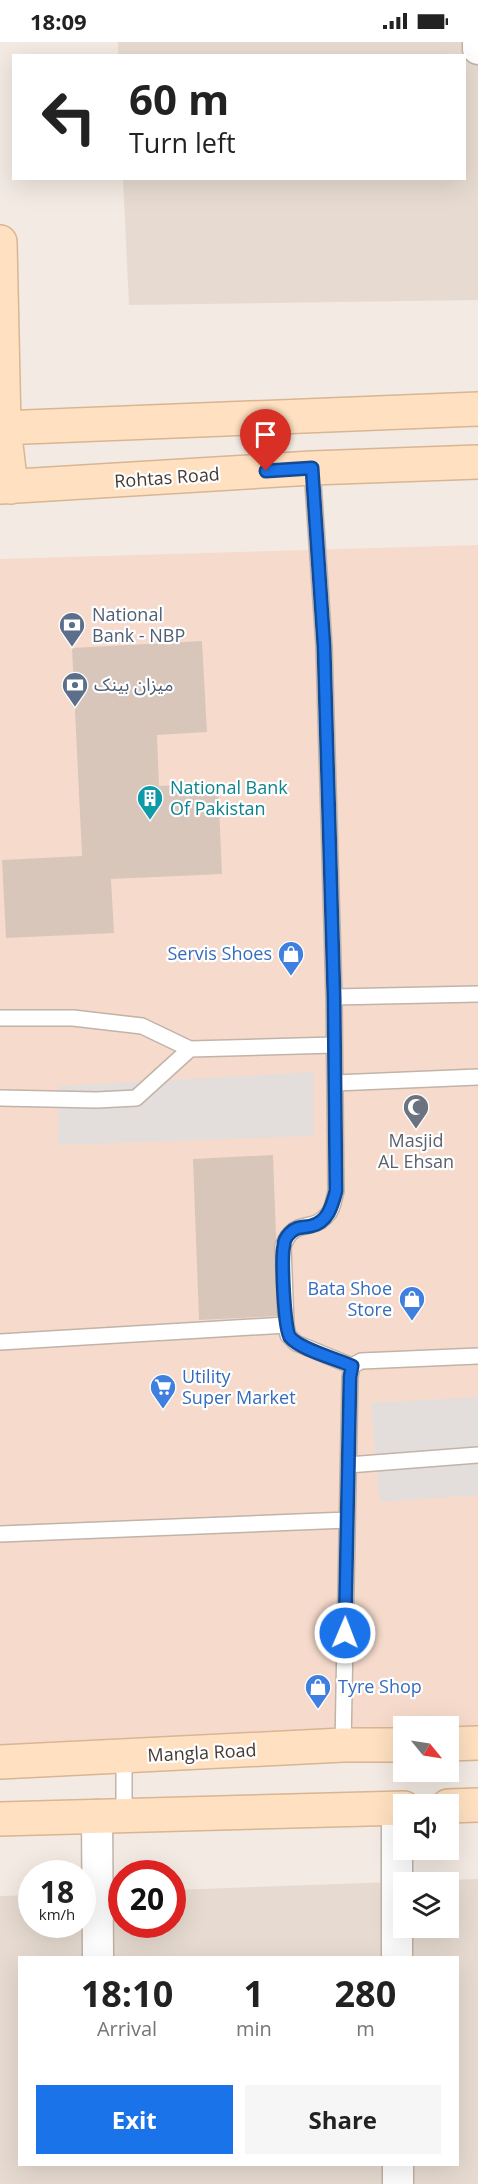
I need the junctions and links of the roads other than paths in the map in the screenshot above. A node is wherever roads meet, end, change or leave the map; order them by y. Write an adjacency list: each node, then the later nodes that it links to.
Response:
1 (478, 42): 2 (street)
2 (478, 49)
3 (0, 242): 5 (main road)
4 (478, 409): 5 (main road)
5 (2, 428): 8 (main road)
6 (478, 462): 7 (main road, Rohtas Road)
7 (312, 468): 8 (main road, Rohtas Road); 10 (lane)
8 (6, 487)
9 (478, 994): 10 (lane)
10 (334, 997): 12 (lane)
11 (0, 1018): 13 (lane)
12 (334, 1045): 13 (lane); 15 (lane)
13 (190, 1048): 16 (lane)
14 (478, 1077): 15 (lane)
15 (335, 1083): 17 (lane)
16 (0, 1098)
17 (286, 1325): 18 (lane); 20 (lane)
18 (0, 1342)
19 (478, 1356): 20 (lane)
20 (352, 1366): 22 (lane)
21 (478, 1455): 22 (lane)
22 (348, 1465): 23 (lane)
23 (347, 1520): 24 (lane); 27 (lane)
24 (0, 1534)
25 (478, 1743): 26 (main road)
26 (459, 1744)
27 (343, 1745): 28 (main road, Mangla Road); 29 (main road, Mangla Road)
28 (393, 1745)
29 (124, 1757): 30 (main road, Mangla Road); 34 (lane)
30 (0, 1762)
31 (478, 1805): 32 (main road)
32 (459, 1806)
33 (393, 1808): 34 (main road)
34 (110, 1816): 35 (main road); 37 (street)
35 (0, 1819)
36 (399, 1860): 38 (street)
37 (98, 1956)
38 (397, 1956)
39 (398, 2166): 40 (street)
40 (398, 2184)

